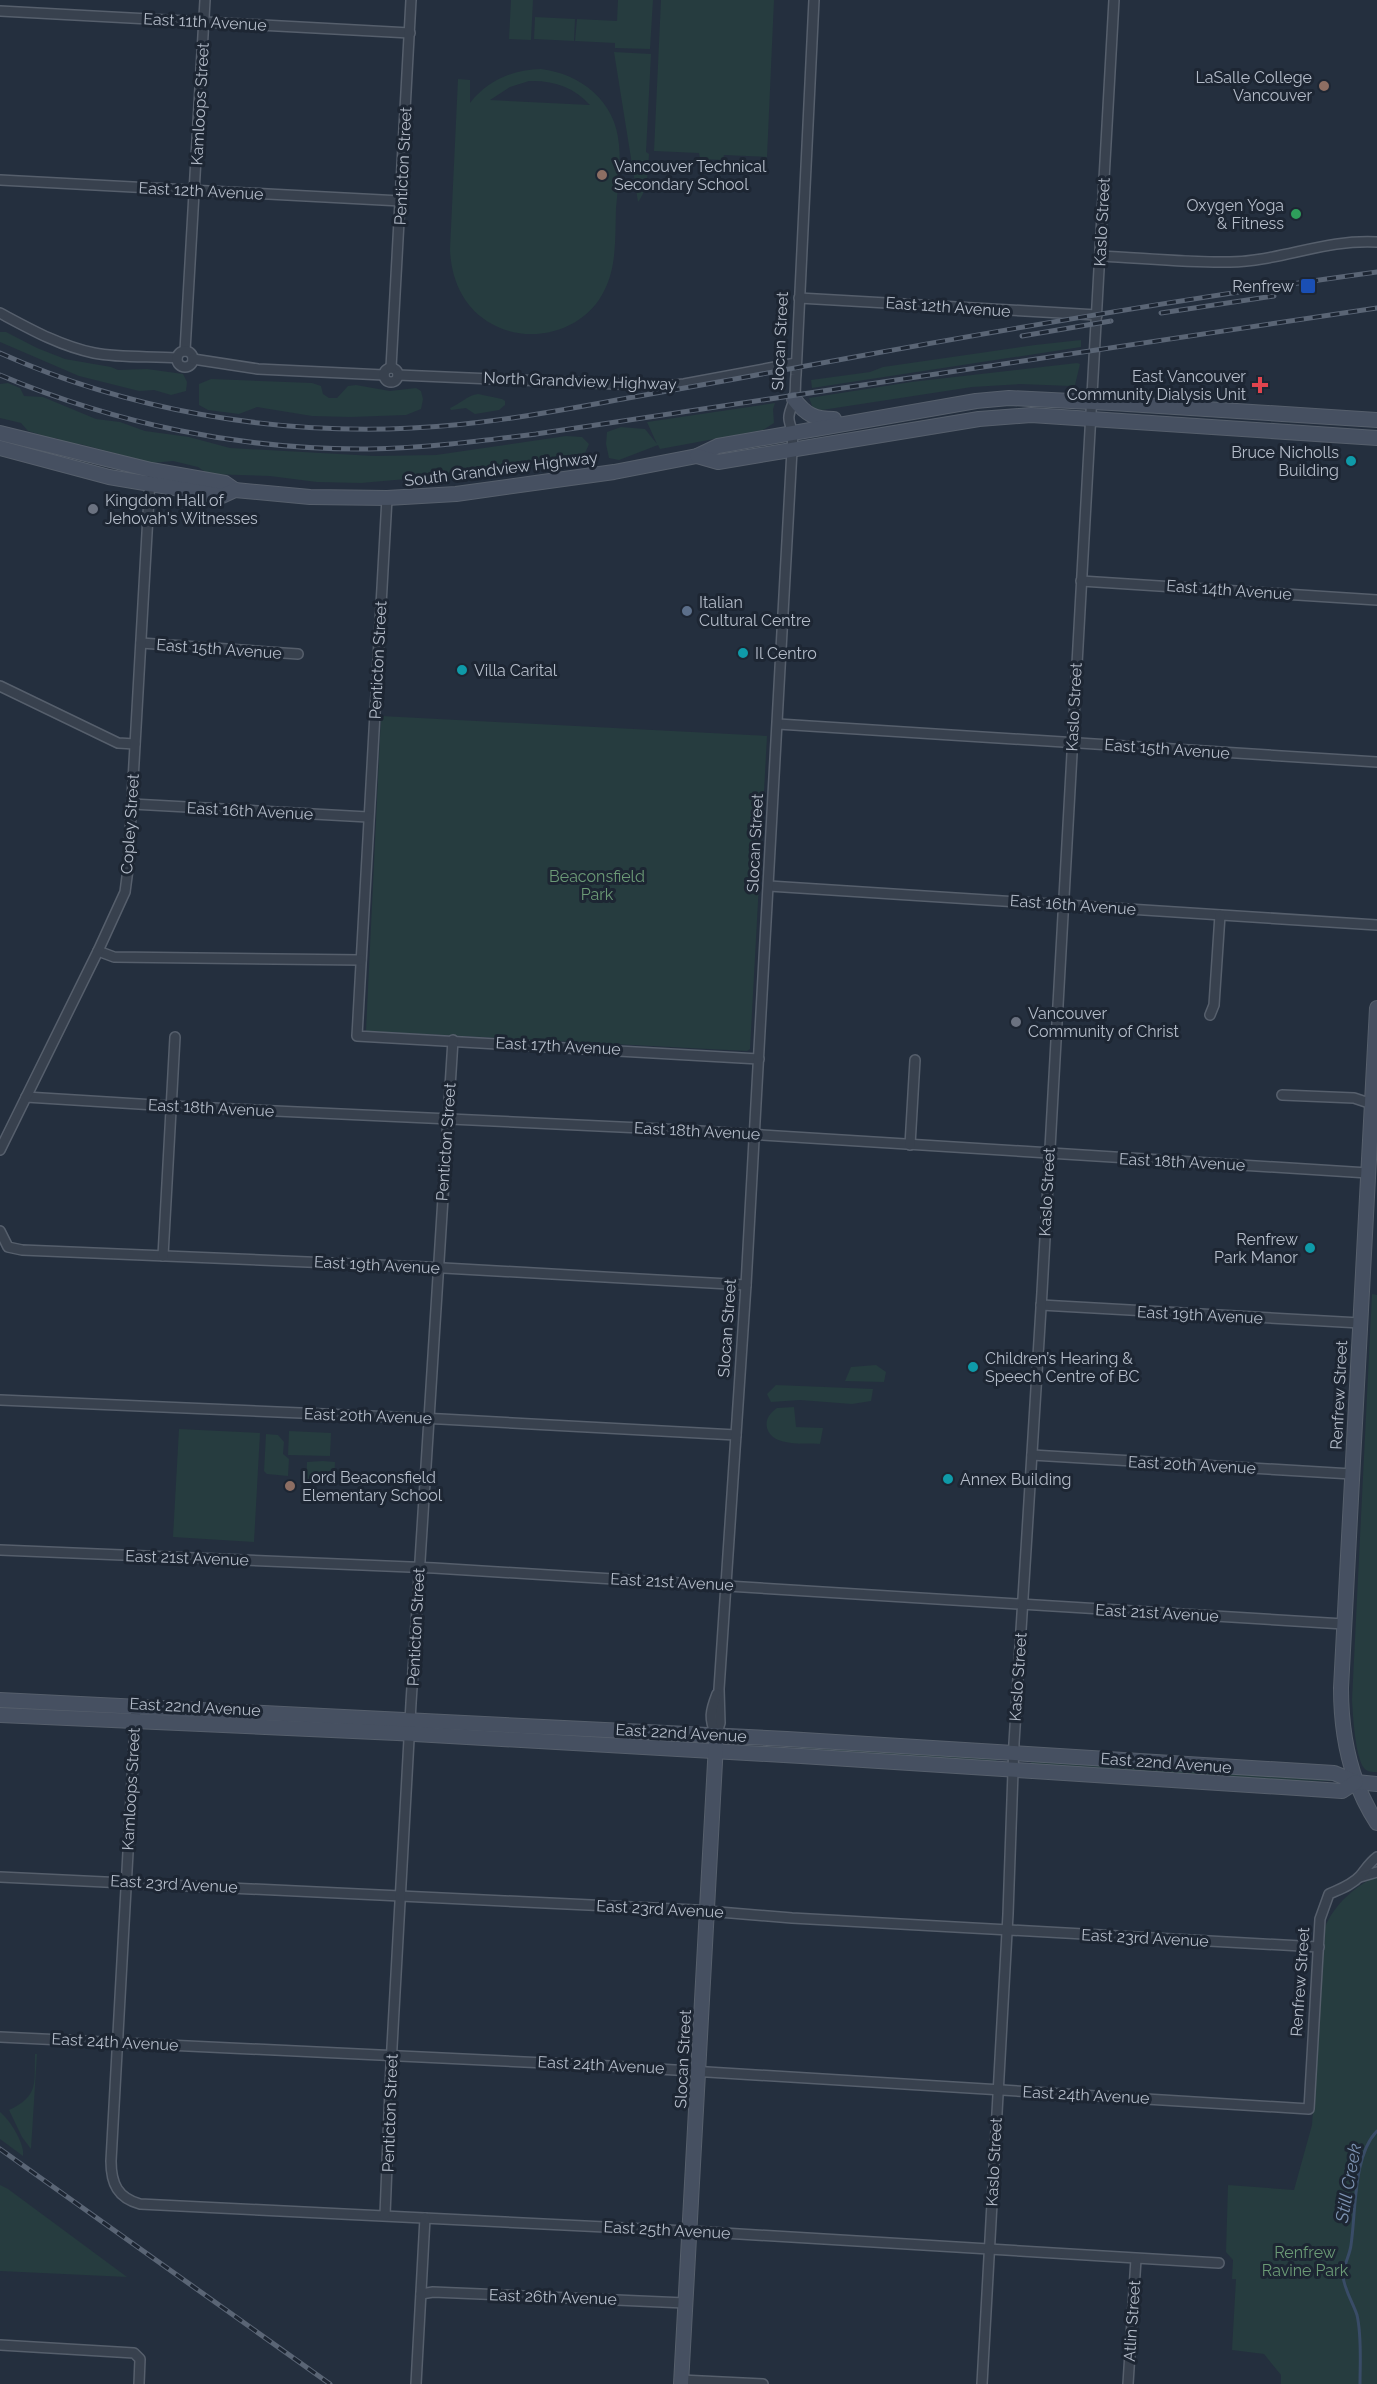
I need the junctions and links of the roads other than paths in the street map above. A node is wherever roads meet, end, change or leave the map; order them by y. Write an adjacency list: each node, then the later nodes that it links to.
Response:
1 (205, 0): 6 (street, Kamloops Street)
2 (411, 0): 7 (street, Penticton Street)
3 (814, 0): 13 (street, Slocan Street)
4 (1113, 0): 12 (street, Kaslo Street)
5 (0, 12): 6 (street, East 11th Avenue)
6 (204, 22): 7 (street, East 11th Avenue); 9 (street, Kamloops Street)
7 (410, 33): 10 (street, Penticton Street)
8 (0, 180): 9 (street, East 12th Avenue)
9 (195, 190): 10 (street, East 12th Avenue); 16 (street, Kamloops Street)
10 (401, 201): 20 (street, Penticton Street)
11 (1377, 242): 12 (street)
12 (1101, 256): 15 (street, Kaslo Street)
13 (799, 298): 15 (street, East 12th Avenue); 19 (street, Slocan Street)
14 (0, 313): 17 (street)
15 (1097, 315): 22 (street, Kaslo Street)
16 (185, 351): 17 (street); 18 (street)
17 (177, 358): 18 (street)
18 (193, 359): 20 (street, North Grandview Highway)
19 (796, 363): 20 (street, North Grandview Highway); 21 (street, Slocan Street)
20 (391, 373)
21 (795, 399): 23 (street); 26 (street, Slocan Street)
22 (1093, 402): 23 (street, South Grandview Highway); 24 (street, Kaslo Street); 25 (street, South Grandview Highway)
23 (869, 418): 26 (street, South Grandview Highway)
24 (1092, 419): 28 (street, South Grandview Highway); 30 (street, South Grandview Highway); 36 (street, Kaslo Street)
25 (1377, 420)
26 (793, 432): 30 (street, Slocan Street); 31 (street, South Grandview Highway)
27 (0, 433): 32 (street, South Grandview Highway)
28 (1377, 438)
29 (0, 448): 33 (street, South Grandview Highway)
30 (792, 451): 31 (street, South Grandview Highway); 41 (street, Slocan Street)
31 (697, 456): 35 (street, South Grandview Highway)
32 (151, 470): 33 (street, Copley Street); 34 (street, South Grandview Highway)
33 (150, 485): 34 (street, South Grandview Highway); 38 (street, Copley Street)
34 (235, 490): 35 (street, South Grandview Highway)
35 (387, 498): 46 (street, Penticton Street)
36 (1081, 581): 37 (street, East 14th Avenue); 42 (street, Kaslo Street)
37 (1377, 600)
38 (141, 644): 39 (street, East 15th Avenue); 43 (street, Copley Street)
39 (298, 654)
40 (0, 686): 43 (street)
41 (778, 724): 42 (street, East 15th Avenue); 47 (street, Slocan Street)
42 (1072, 743): 44 (street, East 15th Avenue); 48 (street, Kaslo Street)
43 (135, 744): 45 (street, Copley Street)
44 (1377, 762)
45 (132, 804): 46 (street, East 16th Avenue); 51 (street, Copley Street)
46 (368, 817): 52 (street, Penticton Street)
47 (769, 886): 48 (street, East 16th Avenue); 58 (street, Slocan Street)
48 (1064, 904): 49 (street, East 16th Avenue); 68 (street, Kaslo Street)
49 (1220, 915): 50 (street, East 16th Avenue); 54 (street)
50 (1377, 925)
51 (98, 951): 52 (street); 61 (street, Copley Street)
52 (361, 960): 55 (street, Penticton Street)
53 (1377, 1008): 62 (street, Renfrew Street)
54 (1209, 1015)
55 (357, 1036): 57 (street, East 17th Avenue)
56 (175, 1037): 63 (street)
57 (453, 1040): 58 (street, East 17th Avenue); 64 (street, Penticton Street)
58 (759, 1059): 65 (street, Slocan Street)
59 (915, 1060): 66 (street)
60 (1282, 1095): 62 (street)
61 (26, 1097): 63 (street, East 18th Avenue); 67 (street, Copley Street)
62 (1374, 1105): 69 (street, Renfrew Street)
63 (171, 1106): 64 (street, East 18th Avenue); 71 (street)
64 (448, 1118): 65 (street, East 18th Avenue); 72 (street, Penticton Street)
65 (755, 1134): 66 (street, East 18th Avenue); 73 (street, Slocan Street)
66 (910, 1144): 68 (street, East 18th Avenue)
67 (0, 1150)
68 (1049, 1154): 69 (street, East 18th Avenue); 74 (street, Kaslo Street)
69 (1368, 1173): 75 (street, Renfrew Street)
70 (0, 1231): 71 (street, East 19th Avenue)
71 (163, 1256): 72 (street, East 19th Avenue)
72 (438, 1268): 73 (street, East 19th Avenue); 77 (street, Penticton Street)
73 (746, 1285): 78 (street, Slocan Street)
74 (1041, 1305): 75 (street, East 19th Avenue); 79 (street, Kaslo Street)
75 (1360, 1323): 80 (street, Renfrew Street)
76 (0, 1400): 77 (street, East 20th Avenue)
77 (430, 1419): 78 (street, East 20th Avenue); 82 (street, Penticton Street)
78 (736, 1435): 83 (street, Slocan Street)
79 (1032, 1455): 80 (street, East 20th Avenue); 84 (street, Kaslo Street)
80 (1352, 1474): 85 (street, Renfrew Street)
81 (0, 1551): 82 (street, East 21st Avenue)
82 (420, 1568): 83 (street, East 21st Avenue); 89 (street, Penticton Street)
83 (727, 1585): 84 (street, East 21st Avenue); 92 (street, Slocan Street)
84 (1023, 1605): 85 (street, East 21st Avenue); 94 (street, Kaslo Street)
85 (1344, 1624): 96 (street, Renfrew Street)
86 (0, 1700): 87 (street, East 22nd Avenue)
87 (136, 1707): 89 (street, East 22nd Avenue); 90 (street, Kamloops Street)
88 (0, 1715): 90 (street, East 22nd Avenue)
89 (410, 1719): 91 (street, Penticton Street); 92 (street, East 22nd Avenue)
90 (135, 1721): 91 (street, East 22nd Avenue); 103 (street, Kamloops Street)
91 (410, 1734): 93 (street, East 22nd Avenue); 104 (street, Penticton Street)
92 (716, 1736): 93 (street, Slocan Street); 94 (street, East 22nd Avenue)
93 (716, 1751): 95 (street, East 22nd Avenue); 105 (street, Slocan Street)
94 (1013, 1753): 95 (street, Kaslo Street); 96 (street, East 22nd Avenue)
95 (1012, 1770): 96 (street, East 22nd Avenue); 106 (street, Kaslo Street)
96 (1356, 1782): 97 (street, East 22nd Avenue); 98 (street, Renfrew Street)
97 (1377, 1784)
98 (1377, 1823)
99 (1377, 1857): 102 (street, Renfrew Street)
100 (1377, 1872): 102 (street, Renfrew Street)
101 (0, 1877): 103 (street, East 23rd Avenue)
102 (1359, 1877): 107 (street, Renfrew Street)
103 (126, 1881): 104 (street, East 23rd Avenue); 109 (street, Kamloops Street)
104 (401, 1895): 105 (street, East 23rd Avenue); 110 (street, Penticton Street)
105 (707, 1912): 106 (street, East 23rd Avenue); 111 (street, Slocan Street)
106 (1007, 1931): 107 (street, East 23rd Avenue); 112 (street, Kaslo Street)
107 (1319, 1947): 113 (street, Renfrew Street)
108 (0, 2037): 109 (street, East 24th Avenue)
109 (117, 2042): 110 (street, East 24th Avenue); 114 (street, Kamloops Street)
110 (392, 2055): 111 (street, East 24th Avenue); 115 (street, Penticton Street)
111 (699, 2071): 112 (street, East 24th Avenue); 117 (street, Slocan Street)
112 (998, 2091): 113 (street, East 24th Avenue); 118 (street, Kaslo Street)
113 (1309, 2109)
114 (118, 2192): 115 (street, East 25th Avenue)
115 (385, 2215): 116 (street, East 25th Avenue)
116 (425, 2218): 117 (street, East 25th Avenue); 121 (street)
117 (689, 2231): 118 (street, East 25th Avenue); 122 (street, Slocan Street)
118 (990, 2250): 119 (street, East 25th Avenue); 128 (street, Kaslo Street)
119 (1136, 2259): 120 (street, East 25th Avenue); 129 (street, Atlin Street)
120 (1220, 2263)
121 (421, 2294): 122 (street, East 26th Avenue); 126 (street)
122 (685, 2303): 124 (street, Slocan Street)
123 (0, 2345): 125 (street)
124 (681, 2382): 127 (street)
125 (139, 2384)
126 (416, 2384)
127 (763, 2384)
128 (982, 2384)
129 (1128, 2384)

